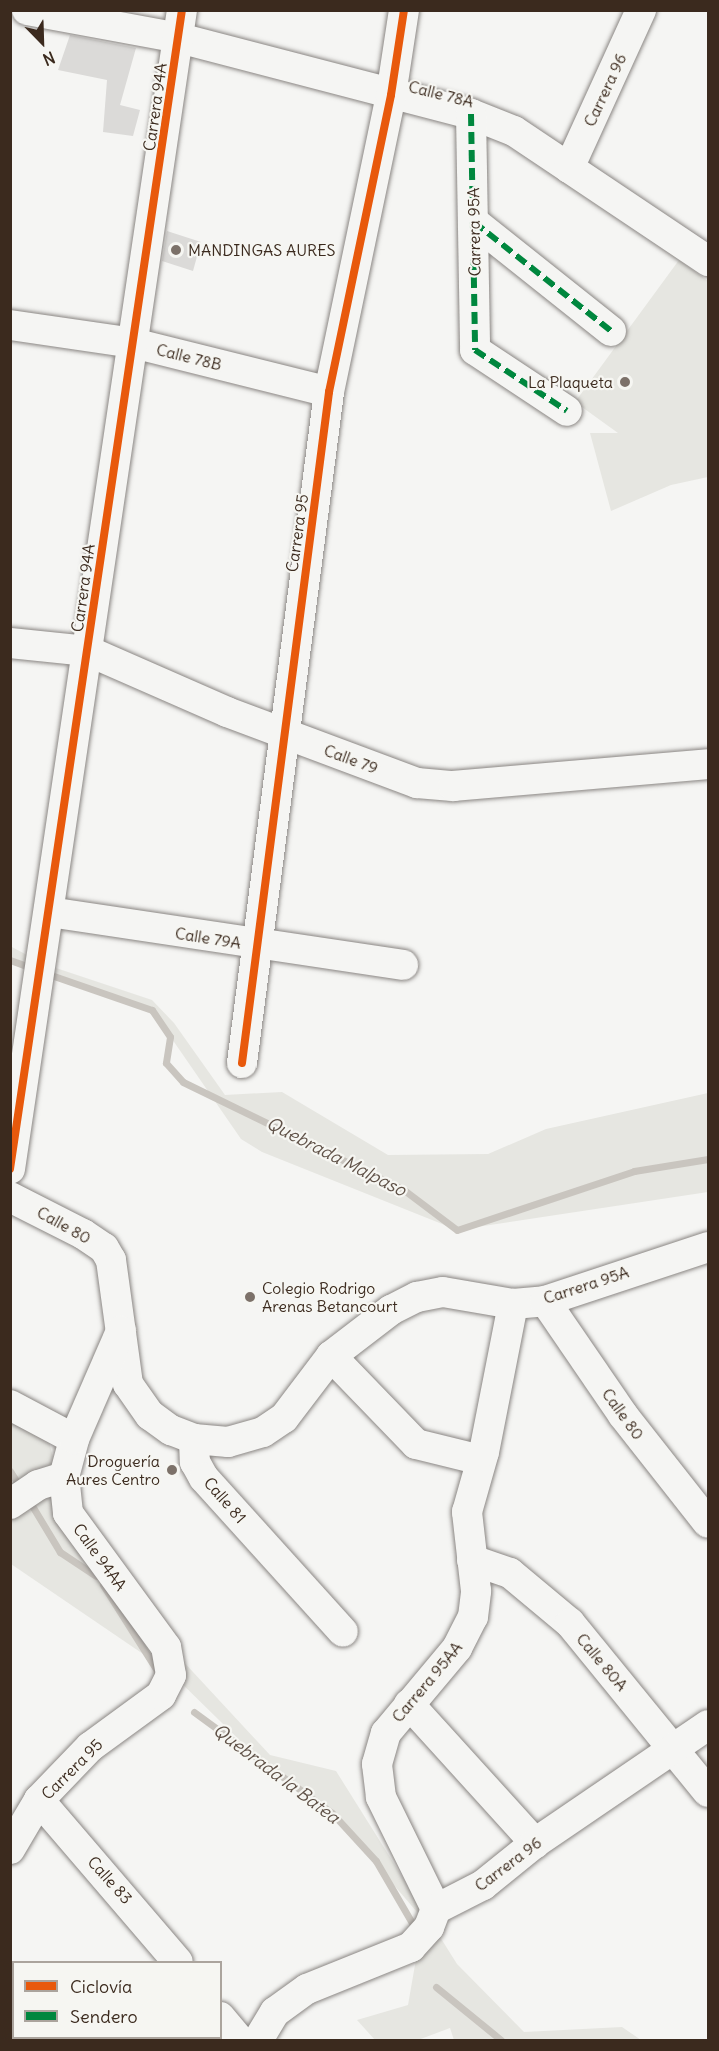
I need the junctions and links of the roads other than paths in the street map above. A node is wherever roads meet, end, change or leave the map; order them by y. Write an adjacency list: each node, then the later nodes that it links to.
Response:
1 (27, 10): 4 (street, Calle 78A)
2 (404, 10): 5 (street, Carrera 95)
3 (641, 10): 7 (street, Carrera 96)
4 (180, 25): 5 (street, Calle 78A); 12 (street, Carrera 94A)
5 (391, 95): 6 (street, Calle 78A); 13 (street, Carrera 95)
6 (471, 114): 7 (street, Calle 78A); 8 (street, Carrera 95A)
7 (569, 168): 9 (street, Calle 78A)
8 (474, 222): 11 (street); 14 (street, Carrera 95A)
9 (708, 260)
10 (10, 325): 12 (street, Calle 78B)
11 (611, 331)
12 (133, 343): 13 (street, Calle 78B); 16 (street, Carrera 94A)
13 (329, 392): 17 (street, Carrera 95)
14 (567, 411)
15 (10, 643): 16 (street, Calle 79)
16 (88, 651): 17 (street, Calle 79); 19 (street, Carrera 94A)
17 (284, 734): 18 (street, Calle 79); 20 (street, Carrera 95)
18 (708, 764)
19 (49, 912): 20 (street, Calle 79A); 23 (street, Carrera 94A)
20 (257, 945): 21 (street, Calle 79A); 22 (street, Carrera 95)
21 (403, 965)
22 (242, 1063)
23 (10, 1169)
24 (10, 1197): 28 (street, Calle 80)
25 (708, 1247): 26 (street, Carrera 95A)
26 (545, 1300): 27 (street, Carrera 95A); 36 (street, Calle 80)
27 (513, 1304): 29 (street, Carrera 95A); 33 (street, Carrera 95AA)
28 (121, 1331): 31 (street, Calle 94AA); 32 (street)
29 (331, 1356): 32 (street, Carrera 95A); 33 (street)
30 (10, 1404): 31 (street)
31 (74, 1439): 34 (street, Calle 94AA)
32 (194, 1439): 38 (street, Calle 81)
33 (481, 1460): 37 (street, Carrera 95AA)
34 (64, 1477): 35 (street); 39 (street, Calle 94AA)
35 (10, 1504)
36 (708, 1523)
37 (472, 1560): 40 (street, Carrera 95AA); 42 (street, Calle 80A)
38 (343, 1632)
39 (171, 1675): 44 (street, Carrera 95)
40 (409, 1704): 45 (street); 47 (street, Carrera 95AA)
41 (708, 1725): 42 (street, Carrera 96)
42 (673, 1746): 43 (street, Calle 80A); 45 (street, Carrera 96)
43 (708, 1792)
44 (39, 1800): 46 (street, Carrera 95); 48 (street, Calle 83)
45 (535, 1843): 47 (street, Carrera 96)
46 (10, 1849)
47 (436, 1909): 51 (street)
48 (177, 1961)
49 (222, 2019): 50 (street)
50 (239, 2040)
51 (258, 2040)

